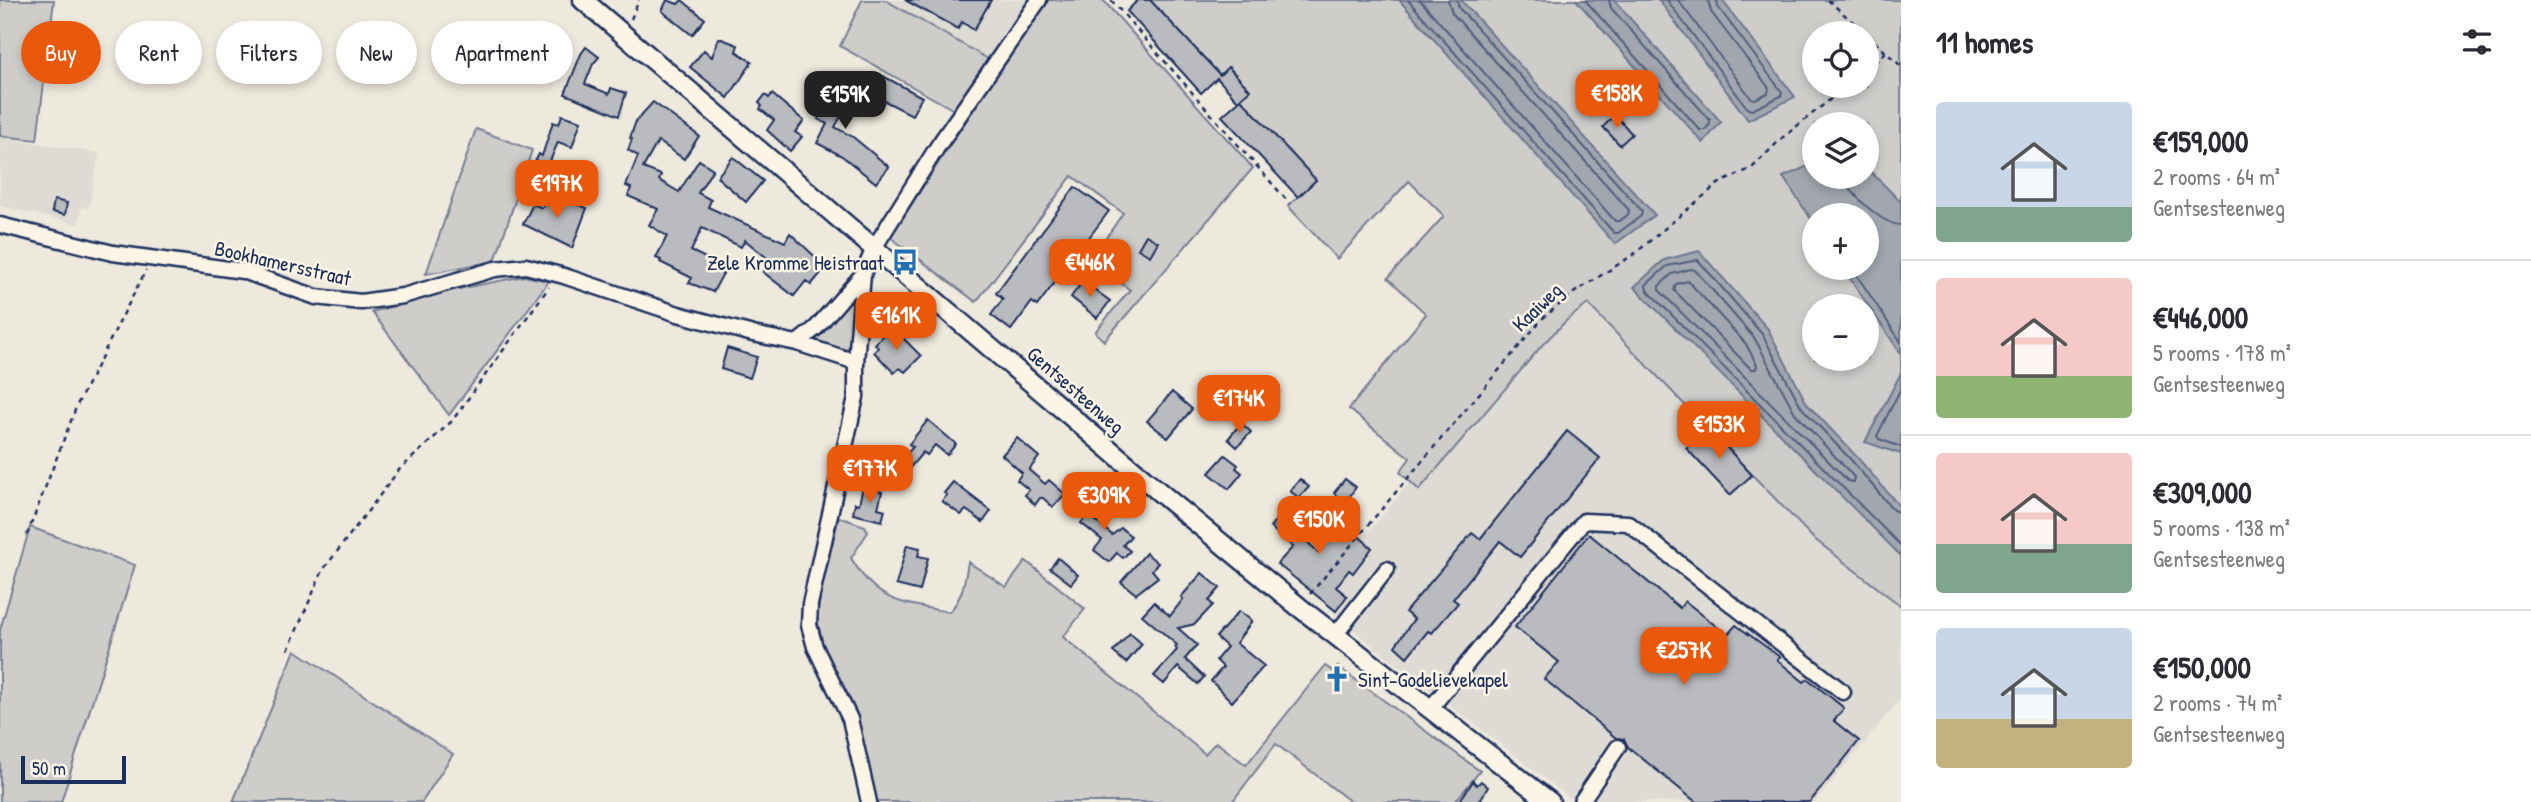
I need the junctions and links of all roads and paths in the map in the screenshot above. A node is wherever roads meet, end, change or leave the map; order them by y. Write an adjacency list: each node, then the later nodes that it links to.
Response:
1 (583, 0): 7 (main road, Gentsesteenweg)
2 (639, 0): 7 (path)
3 (1038, 0): 15 (street)
4 (1111, 0): 13 (path)
5 (1828, 0): 6 (path)
6 (1851, 21)
7 (622, 34): 15 (main road, Gentsesteenweg)
8 (1879, 45): 9 (path)
9 (1887, 51): 10 (path); 11 (path)
10 (1879, 58)
11 (1901, 66)
12 (1832, 98): 23 (path, Kaaiweg)
13 (1290, 204)
14 (0, 225): 16 (street, Bookhamersstraat)
15 (874, 248): 17 (street); 23 (main road, Gentsesteenweg)
16 (152, 259): 18 (street, Bookhamersstraat); 21 (path)
17 (863, 274): 19 (street); 20 (street)
18 (558, 275): 19 (street, Bookhamersstraat); 25 (path)
19 (797, 343): 20 (street, Bookhamersstraat)
20 (856, 362): 30 (street)
21 (27, 535)
22 (1387, 569): 24 (street)
23 (1300, 607): 24 (main road, Gentsesteenweg)
24 (1336, 634): 27 (main road, Gentsesteenweg)
25 (288, 650)
26 (1843, 692): 27 (street)
27 (1430, 709): 29 (main road, Gentsesteenweg)
28 (1618, 747): 31 (street)
29 (1544, 800)
30 (869, 802)
31 (1581, 802)

